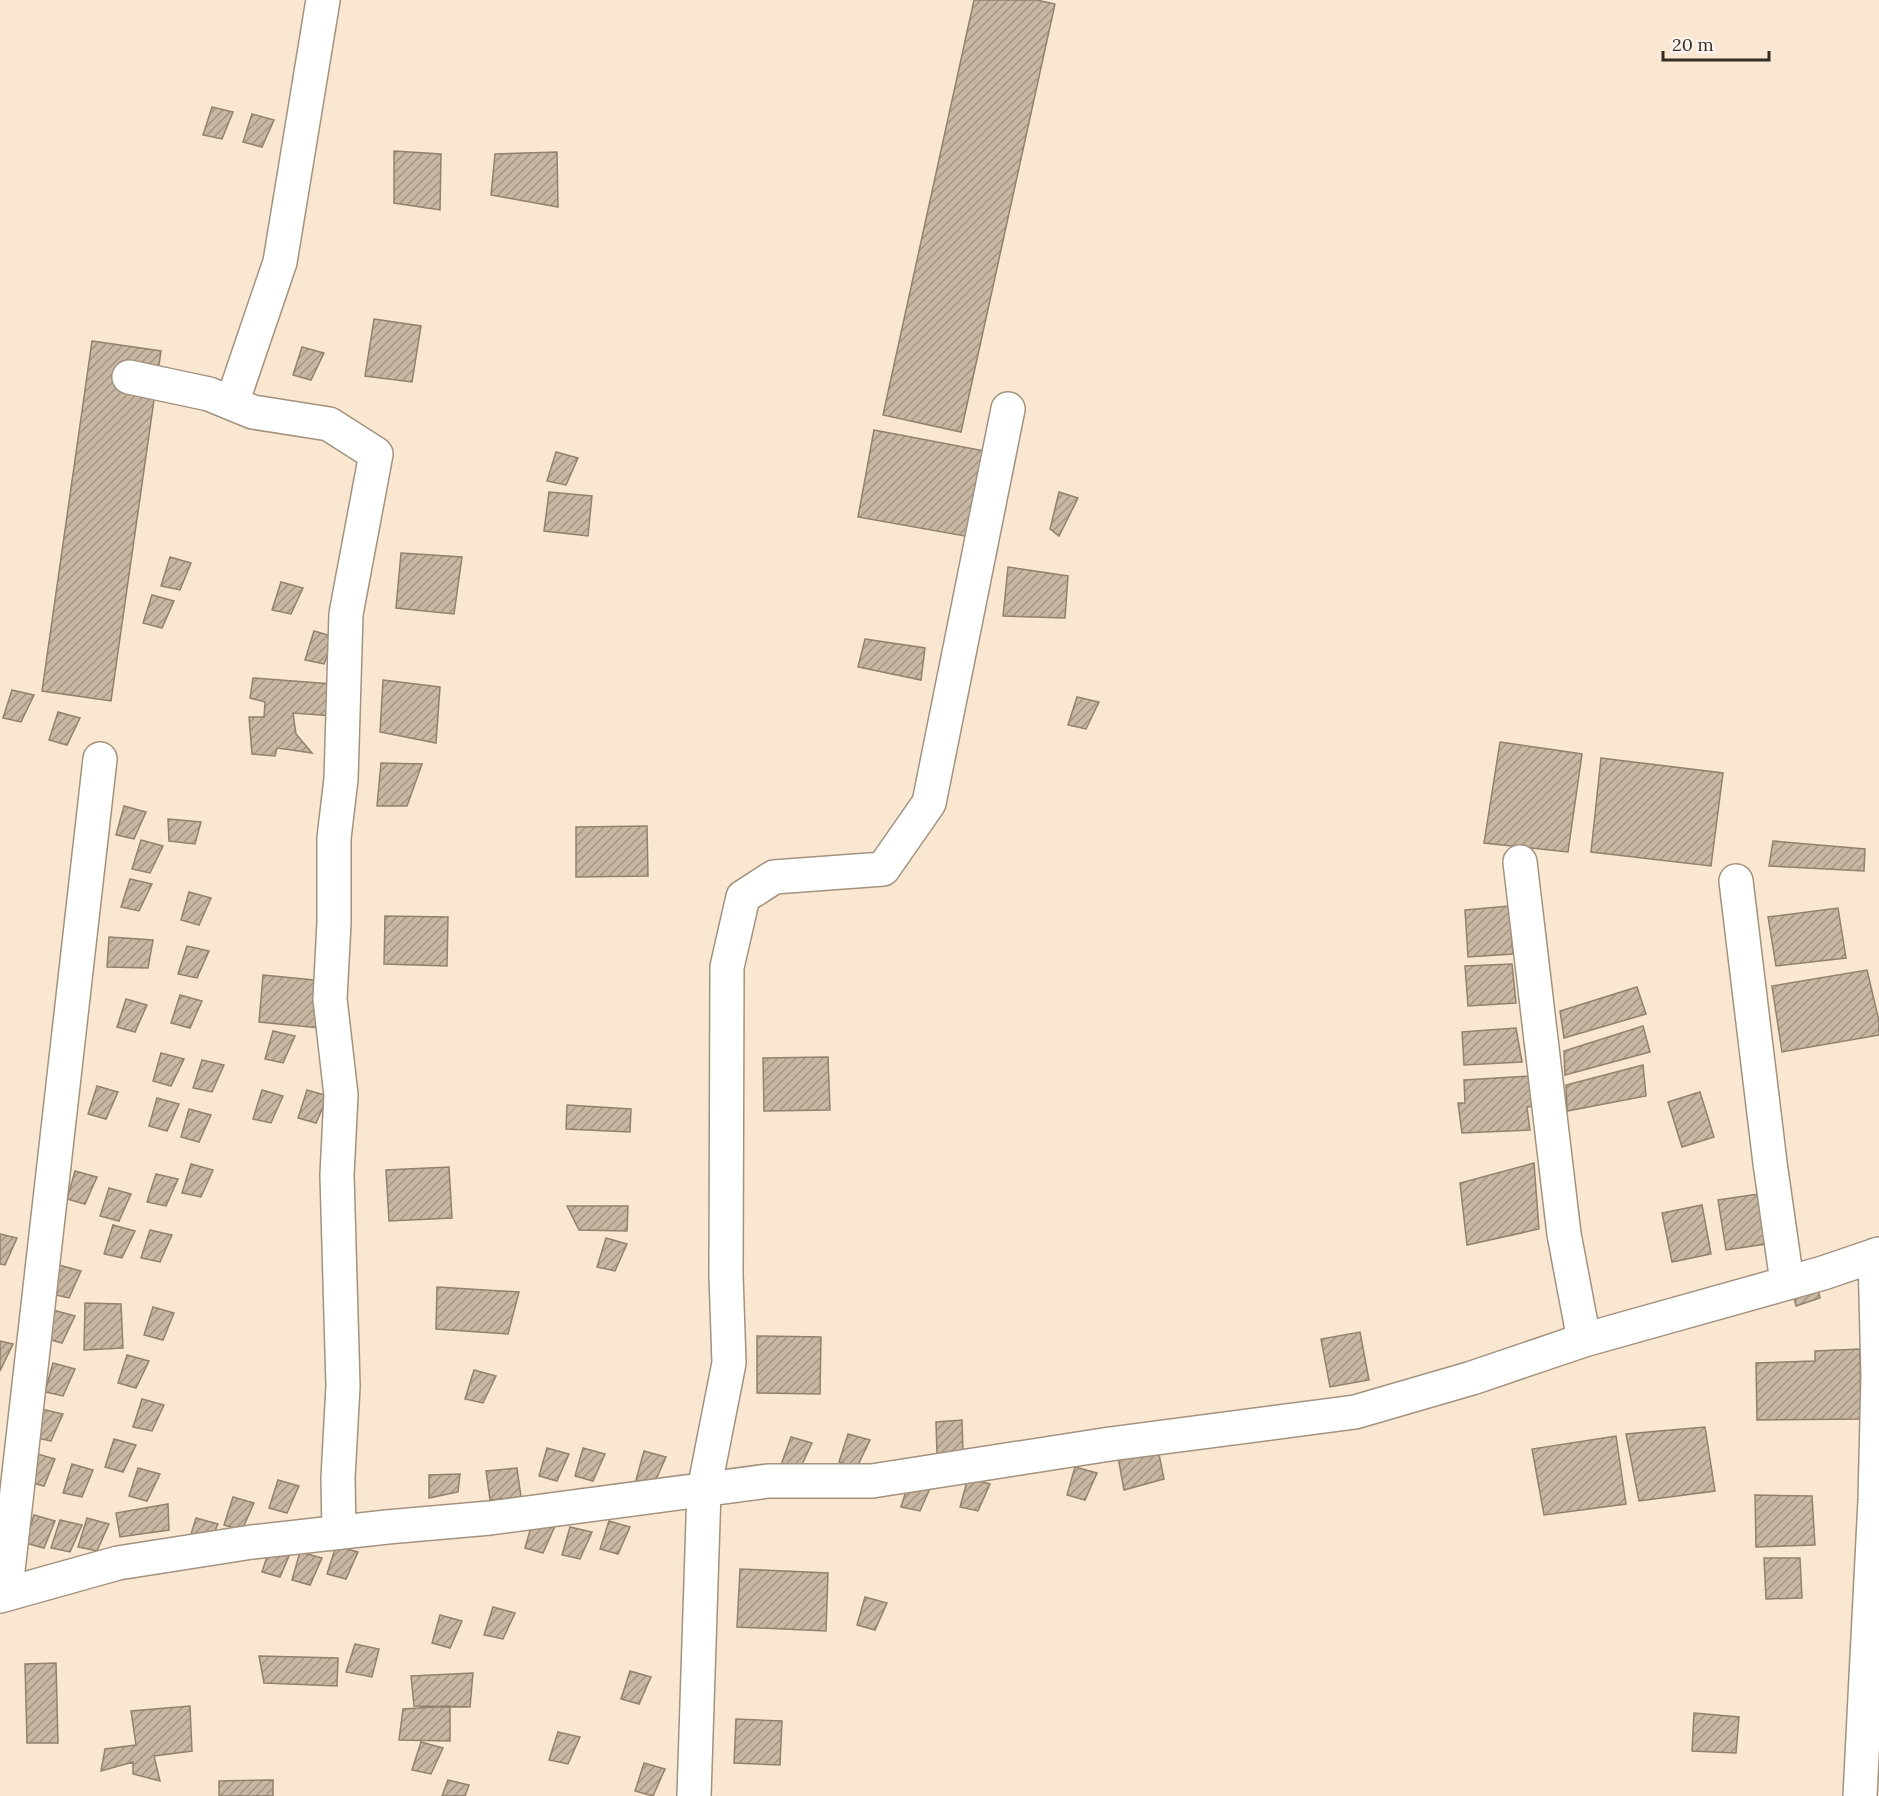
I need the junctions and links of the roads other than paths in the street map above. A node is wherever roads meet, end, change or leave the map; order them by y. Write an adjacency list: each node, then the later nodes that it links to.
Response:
1 (323, 0): 3 (street)
2 (129, 377): 3 (street)
3 (232, 403): 12 (street)
4 (1008, 409): 11 (street)
5 (100, 759): 13 (street)
6 (1520, 862): 10 (street)
7 (1736, 881): 9 (street)
8 (1877, 1255): 9 (street); 16 (street)
9 (1787, 1282): 10 (street)
10 (1584, 1340): 11 (street)
11 (704, 1490): 12 (street); 15 (street)
12 (339, 1532): 14 (street)
13 (0, 1589)
14 (0, 1596)
15 (694, 1796)
16 (1860, 1796)

